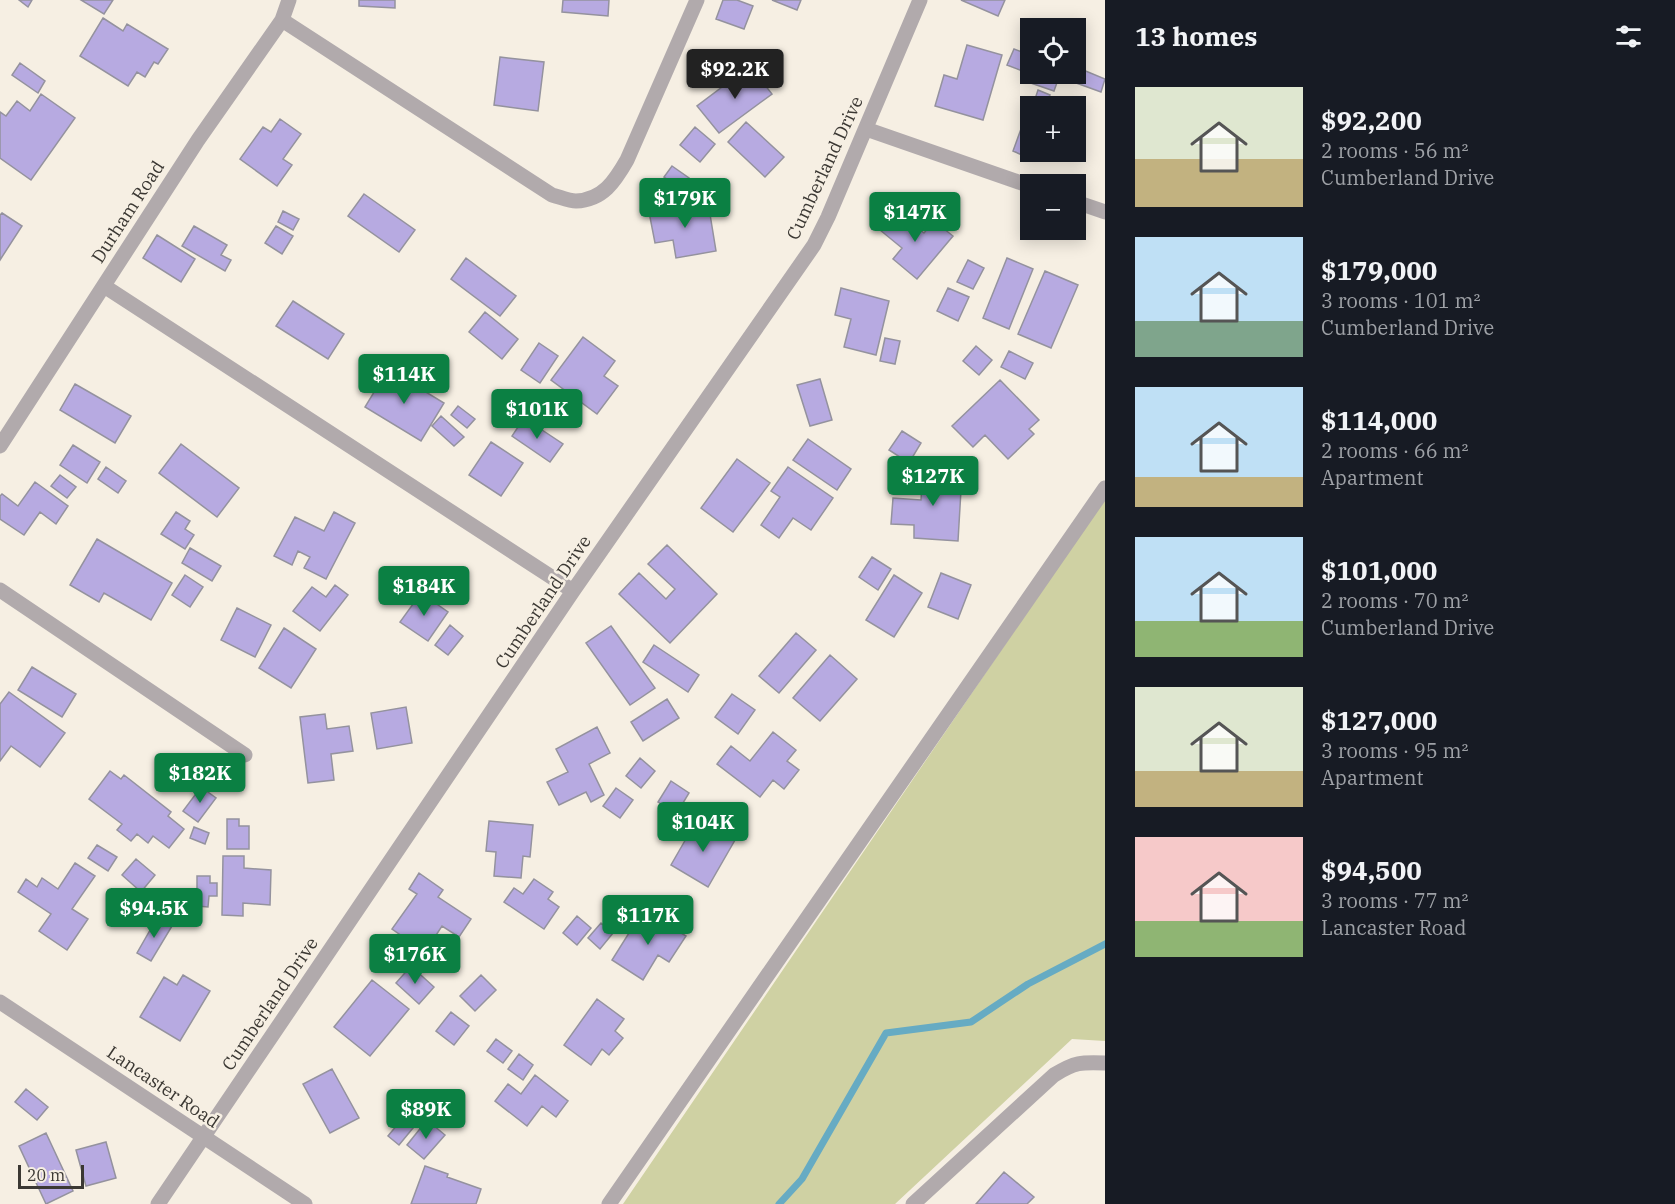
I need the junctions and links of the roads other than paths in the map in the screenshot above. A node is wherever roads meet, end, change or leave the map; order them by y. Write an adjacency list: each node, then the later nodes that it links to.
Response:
1 (289, 0): 4 (street, Durham Road)
2 (697, 0): 4 (street)
3 (920, 0): 5 (street, Cumberland Drive)
4 (282, 20): 9 (street, Durham Road)
5 (866, 129): 6 (street); 13 (street, Cumberland Drive)
6 (1020, 183)
7 (1086, 205): 8 (street)
8 (1105, 212)
9 (104, 286): 10 (street, Durham Road); 13 (street)
10 (0, 446)
11 (1105, 488): 20 (street)
12 (0, 590): 14 (street)
13 (573, 591): 17 (street, Cumberland Drive)
14 (245, 755)
15 (0, 1002): 17 (street, Lancaster Road)
16 (1105, 1062): 21 (street)
17 (203, 1137): 18 (street, Cumberland Drive); 19 (street, Lancaster Road)
18 (158, 1204)
19 (305, 1204)
20 (609, 1204)
21 (913, 1204)

